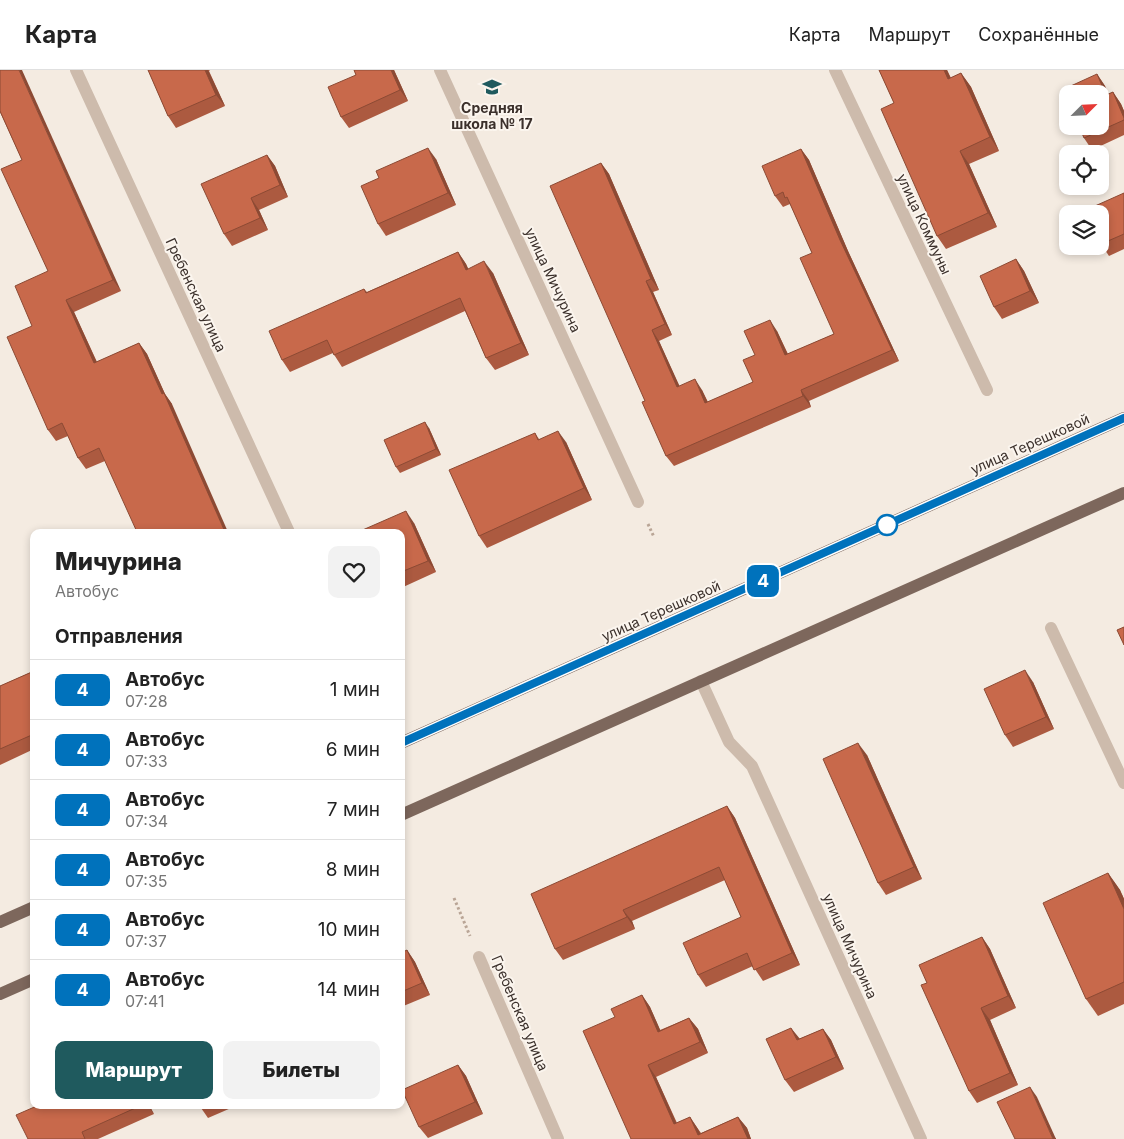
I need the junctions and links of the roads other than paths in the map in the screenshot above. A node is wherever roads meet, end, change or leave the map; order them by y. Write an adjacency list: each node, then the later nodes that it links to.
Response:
1 (76, 70): 8 (street, Гребенская улица)
2 (440, 70): 7 (street, улица Мичурина)
3 (835, 70): 4 (street, улица Коммуны)
4 (987, 390)
5 (1124, 418): 11 (main road, улица Терешковой)
6 (1124, 493): 10 (main road)
7 (638, 502)
8 (288, 529)
9 (1051, 628): 12 (street)
10 (701, 681): 13 (main road); 20 (street, улица Мичурина)
11 (405, 741)
12 (1124, 783)
13 (405, 813)
14 (30, 909): 15 (main road)
15 (0, 922)
16 (479, 957): 19 (street, Гребенская улица)
17 (30, 981): 18 (main road)
18 (0, 994)
19 (558, 1139)
20 (921, 1139)

